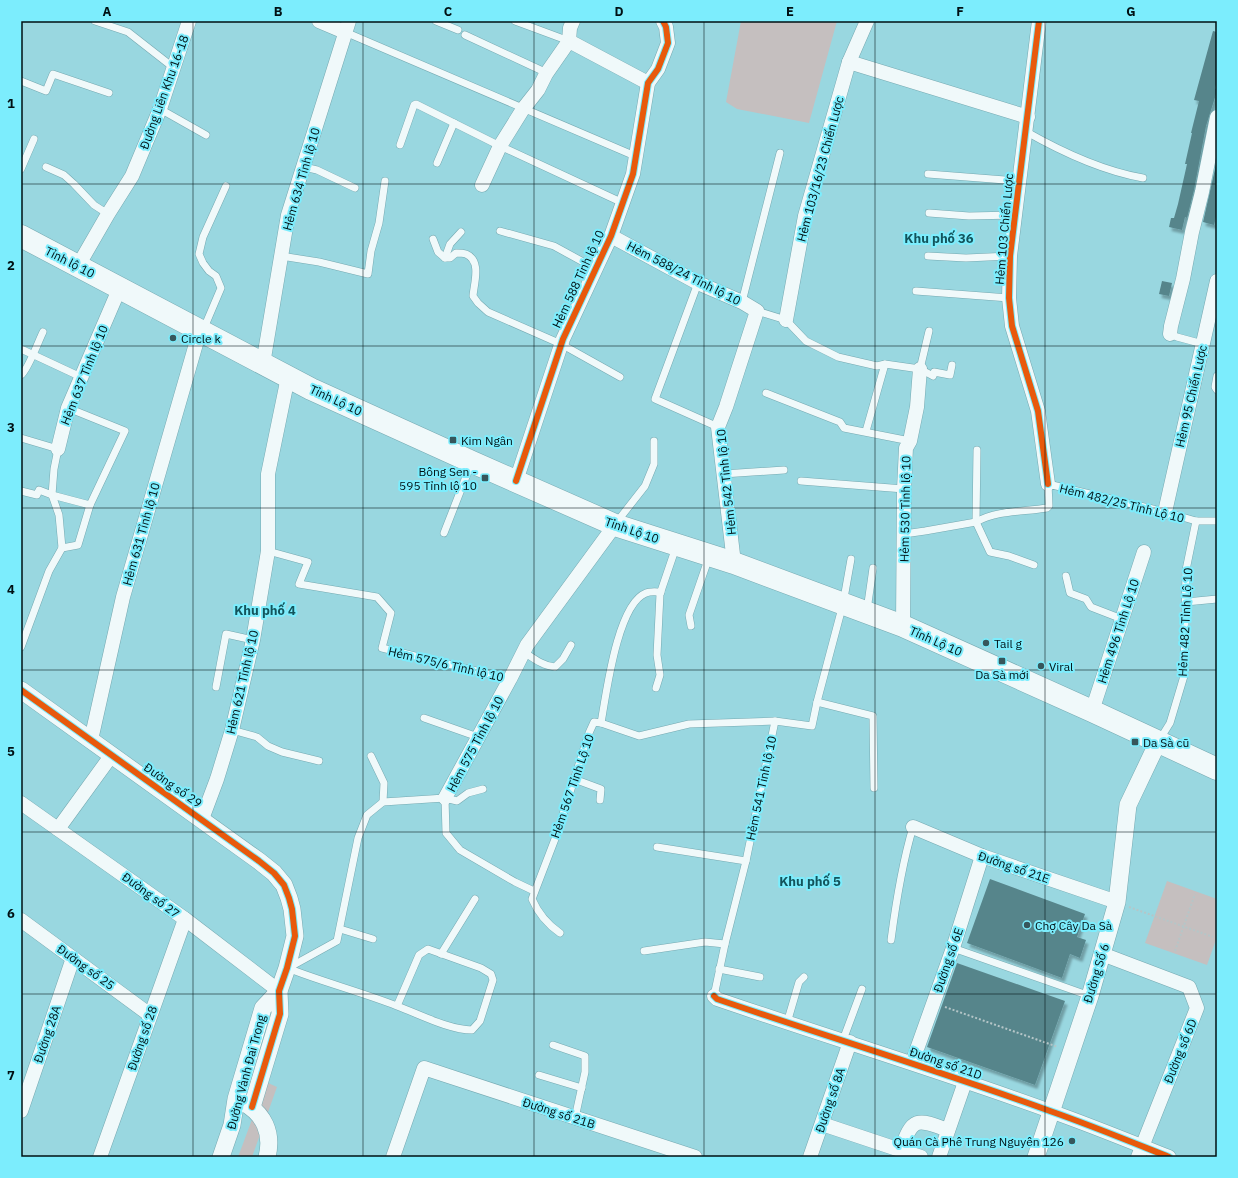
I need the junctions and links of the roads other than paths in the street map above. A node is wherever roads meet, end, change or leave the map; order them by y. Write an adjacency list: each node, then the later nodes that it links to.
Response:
1 (95, 21): 15 (lane)
2 (189, 21): 15 (street, Đường Liên Khu 16-18)
3 (319, 21): 10 (street)
4 (436, 21): 11 (lane)
5 (515, 21): 13 (lane)
6 (573, 21): 13 (street)
7 (663, 21): 18 (street)
8 (867, 21): 14 (street, Hẻm 103/16/23 Chiến Lược)
9 (1039, 21): 22 (street, Hẻm 103 Chiến Lược)
10 (347, 26): 21 (lane); 34 (street, Hẻm 634 Tỉnh lộ 10)
11 (458, 30)
12 (465, 35): 16 (lane)
13 (570, 41): 16 (street); 18 (street)
14 (849, 62): 22 (street); 65 (street, Hẻm 103/16/23 Chiến Lược)
15 (174, 68): 20 (street, Đường Liên Khu 16-18)
16 (547, 73): 21 (street)
17 (21, 81): 19 (lane)
18 (648, 84): 31 (street, Hẻm 588 Tỉnh lộ 10)
19 (109, 93)
20 (160, 109): 26 (lane); 45 (street, Đường Liên Khu 16-18)
21 (523, 109): 29 (street); 31 (lane)
22 (1028, 117): 25 (street, Hẻm 103 Chiến Lược)
23 (1217, 118): 69 (street)
24 (454, 123): 28 (lane); 29 (lane); 32 (lane)
25 (1025, 131): 37 (lane); 39 (street, Hẻm 103 Chiến Lược)
26 (206, 135)
27 (34, 139): 35 (lane)
28 (400, 145)
29 (500, 146): 40 (street); 43 (lane)
30 (780, 153): 63 (lane)
31 (635, 156): 43 (street, Hẻm 588 Tỉnh lộ 10)
32 (436, 163)
33 (46, 167): 45 (lane)
34 (304, 167): 42 (lane); 52 (street, Hẻm 634 Tỉnh lộ 10)
35 (21, 169)
36 (928, 174): 39 (lane)
37 (1143, 178)
38 (385, 181): 52 (lane)
39 (1018, 181): 46 (street, Hẻm 103 Chiến Lược)
40 (482, 185)
41 (226, 186): 66 (lane)
42 (355, 188)
43 (622, 203): 50 (street, Hẻm 588 Tỉnh lộ 10)
44 (929, 213): 46 (lane)
45 (108, 214): 56 (street, Đường Liên Khu 16-18)
46 (1015, 215): 54 (street, Hẻm 103 Chiến Lược)
47 (500, 231): 57 (lane)
48 (461, 232): 55 (lane)
49 (21, 236): 56 (main road, Tỉnh lộ 10)
50 (611, 236): 57 (street, Hẻm 588 Tỉnh lộ 10); 59 (street, Hẻm 588/24 Tỉnh lộ 10)
51 (433, 239): 55 (lane)
52 (281, 256): 74 (street, Hẻm 634 Tỉnh lộ 10)
53 (928, 256): 54 (lane)
54 (1010, 256): 62 (street, Hẻm 103 Chiến Lược)
55 (445, 258): 70 (lane)
56 (78, 266): 60 (main road, Tỉnh lộ 10)
57 (596, 269): 70 (street, Hẻm 588 Tỉnh lộ 10)
58 (1217, 281): 71 (street, Hẻm 95 Chiến Lược)
59 (698, 283): 63 (street, Hẻm 588/24 Tỉnh lộ 10); 86 (lane)
60 (120, 287): 66 (main road, Tỉnh Lộ 10); 80 (street, Hẻm 637 Tỉnh lộ 10)
61 (916, 291): 62 (lane)
62 (1009, 298): 98 (street, Hẻm 103 Chiến Lược)
63 (742, 302): 64 (street, Hẻm 588/24 Tỉnh lộ 10)
64 (757, 311): 65 (lane); 86 (street, Hẻm 542 Tỉnh lộ 10)
65 (786, 320): 75 (lane)
66 (200, 330): 74 (main road, Tỉnh Lộ 10); 143 (street, Hẻm 631 Tỉnh lộ 10)
67 (929, 331): 77 (lane)
68 (43, 332): 73 (lane)
69 (1170, 334): 71 (lane)
70 (561, 344): 82 (lane); 97 (street, Hẻm 588 Tỉnh lộ 10)
71 (1203, 344): 103 (street, Hẻm 95 Chiến Lược)
72 (21, 349): 73 (lane)
73 (32, 354): 78 (lane); 80 (lane)
74 (263, 364): 81 (main road, Tỉnh Lộ 10)
75 (885, 364): 77 (lane); 87 (lane)
76 (952, 365): 77 (lane)
77 (920, 369): 90 (street, Hẻm 530 Tỉnh lộ 10)
78 (21, 375)
79 (1217, 376): 83 (lane)
80 (81, 377): 85 (street, Hẻm 637 Tỉnh lộ 10)
81 (288, 377): 93 (main road, Tỉnh Lộ 10); 112 (street, Hẻm 621 Tỉnh lộ 10)
82 (620, 377)
83 (1217, 390)
84 (766, 393): 87 (lane)
85 (68, 408): 91 (street, Hẻm 637 Tỉnh lộ 10); 102 (lane)
86 (718, 427): 95 (street, Hẻm 542 Tỉnh lộ 10)
87 (866, 432): 90 (lane)
88 (21, 438): 91 (lane)
89 (654, 441): 107 (lane)
90 (910, 441): 99 (street, Hẻm 530 Tỉnh lộ 10)
91 (58, 450): 101 (lane, Hẻm 637 Tỉnh lộ 10)
92 (977, 450): 105 (lane)
93 (472, 462): 97 (main road, Tỉnh Lộ 10); 108 (lane)
94 (784, 470): 95 (lane)
95 (724, 474): 116 (street, Hẻm 542 Tỉnh lộ 10)
96 (801, 480): 99 (lane)
97 (516, 481): 107 (main road, Tỉnh Lộ 10)
98 (1048, 484): 103 (lane, Hẻm 482/25 Tỉnh Lộ 10); 105 (lane)
99 (904, 489): 109 (street, Hẻm 530 Tỉnh lộ 10)
100 (21, 491): 101 (lane)
101 (52, 495): 102 (lane); 111 (lane, Hẻm 637 Tỉnh lộ 10)
102 (90, 505): 111 (lane)
103 (1165, 512): 106 (lane, Hẻm 482/25 Tỉnh Lộ 10)
104 (1217, 521): 106 (lane)
105 (976, 522): 109 (lane); 117 (lane)
106 (1196, 522): 122 (lane, Hẻm 482 Tỉnh Lộ 10)
107 (615, 525): 110 (main road, Tỉnh Lộ 10); 131 (street, Hẻm 575 Tỉnh lộ 10)
108 (444, 532)
109 (904, 534): 127 (street, Hẻm 530 Tỉnh lộ 10)
110 (676, 545): 114 (main road, Tỉnh Lộ 10); 120 (lane)
111 (62, 548): 130 (lane)
112 (268, 551): 128 (street, Hẻm 621 Tỉnh lộ 10); 132 (lane, Hẻm 575/6 Tỉnh lộ 10)
113 (1144, 552): 125 (street, Hẻm 496 Tỉnh Lộ 10)
114 (709, 555): 116 (main road, Tỉnh Lộ 10); 126 (lane)
115 (851, 559): 123 (lane, Hẻm 541 Tỉnh lộ 10)
116 (734, 563): 123 (main road, Tỉnh Lộ 10)
117 (1034, 565)
118 (873, 568): 124 (lane)
119 (1066, 576): 125 (lane)
120 (661, 592): 134 (lane); 140 (lane, Hẻm 567 Tỉnh Lộ 10)
121 (1217, 599): 122 (lane)
122 (1186, 602): 144 (lane, Hẻm 482 Tỉnh Lộ 10)
123 (843, 604): 124 (main road, Tỉnh Lộ 10); 136 (lane, Hẻm 541 Tỉnh lộ 10)
124 (867, 612): 127 (main road, Tỉnh Lộ 10)
125 (1122, 619): 137 (street, Hẻm 496 Tỉnh Lộ 10)
126 (690, 626)
127 (903, 626): 137 (main road, Tỉnh Lộ 10)
128 (253, 640): 133 (lane); 141 (street, Hẻm 621 Tỉnh lộ 10)
129 (571, 645): 131 (lane)
130 (21, 647)
131 (524, 652): 132 (street, Hẻm 575 Tỉnh lộ 10)
132 (510, 679): 142 (street, Hẻm 575 Tỉnh lộ 10)
133 (216, 687)
134 (656, 688)
135 (21, 690): 143 (street, Đường số 29)
136 (817, 702): 139 (lane, Hẻm 541 Tỉnh lộ 10); 150 (lane)
137 (1092, 711): 144 (main road, Tỉnh Lộ 10)
138 (424, 718): 142 (lane)
139 (775, 721): 140 (lane); 161 (lane, Hẻm 541 Tỉnh lộ 10)
140 (601, 723): 149 (lane, Hẻm 567 Tỉnh Lộ 10)
141 (232, 730): 147 (lane); 156 (street, Hẻm 621 Tỉnh lộ 10)
142 (478, 737): 152 (street, Hẻm 575 Tỉnh lộ 10)
143 (91, 740): 145 (street, Đường số 29)
144 (1158, 742): 148 (main road); 164 (street, Đường Số 6)
145 (111, 756): 156 (street, Đường số 29); 158 (street)
146 (371, 756): 154 (lane)
147 (319, 761)
148 (1217, 769)
149 (574, 779): 153 (lane); 162 (lane, Hẻm 567 Tỉnh Lộ 10)
150 (874, 788)
151 (483, 789): 152 (lane)
152 (445, 798): 154 (lane, Hẻm 575 Tỉnh lộ 10); 162 (lane)
153 (600, 800)
154 (383, 802): 168 (lane)
155 (21, 803): 158 (street, Đường số 27)
156 (202, 819): 165 (street, Đường số 29)
157 (913, 827): 160 (street, Đường số 21E); 171 (lane)
158 (58, 829): 166 (street, Đường số 27)
159 (657, 847): 161 (lane)
160 (982, 856): 164 (street, Đường số 21E); 173 (street, Đường số 6E)
161 (746, 861): 172 (lane, Hẻm 541 Tỉnh lộ 10)
162 (534, 891): 169 (lane)
163 (475, 899): 175 (lane)
164 (1117, 902): 176 (street, Đường Số 6)
165 (292, 913): 178 (street, Đường Vành Đai Trong)
166 (184, 919): 183 (street, Đường số 27); 187 (street, Đường số 28)
167 (21, 920): 177 (street, Đường số 25)
168 (340, 929): 170 (lane); 178 (lane)
169 (560, 933)
170 (373, 939)
171 (891, 940)
172 (725, 944): 174 (lane); 179 (lane, Hẻm 541 Tỉnh lộ 10)
173 (953, 948): 185 (lane); 191 (street, Đường số 6E)
174 (644, 951)
175 (441, 954): 186 (lane); 186 (lane)
176 (1102, 954): 185 (street, Đường Số 6); 203 (street, Đường số 6D)
177 (73, 958): 187 (street, Đường số 25); 197 (street, Đường 28A)
178 (287, 968): 183 (street, Đường Vành Đai Trong); 186 (lane)
179 (719, 969): 180 (lane); 184 (lane, Hẻm 541 Tỉnh lộ 10)
180 (760, 977)
181 (804, 977): 188 (lane)
182 (862, 989): 189 (lane)
183 (279, 991): 195 (street, Đường Vành Đai Trong); 196 (street, Đường Vành Đai Trong)
184 (714, 996): 188 (street, Đường số 21D)
185 (1090, 996): 198 (street, Đường Số 6)
186 (397, 1006)
187 (150, 1015): 204 (street, Đường số 28)
188 (787, 1023): 189 (street, Đường số 21D)
189 (846, 1041): 191 (street, Đường số 21D); 200 (street, Đường số 8A)
190 (553, 1045): 194 (lane)
191 (912, 1063): 193 (street, Đường số 21D)
192 (539, 1076): 194 (lane)
193 (965, 1082): 198 (street, Đường số 21D); 201 (street)
194 (582, 1088): 199 (lane)
195 (236, 1099): 196 (street); 205 (street, Đường Vành Đai Trong)
196 (252, 1107): 206 (street, Đường Vành Đai Trong)
197 (21, 1111)
198 (1051, 1111): 203 (street, Đường số 21D); 212 (street, Đường Số 6)
199 (575, 1118): 207 (street, Đường số 21B); 208 (street, Đường số 21B)
200 (822, 1124): 202 (street); 209 (street, Đường số 8A)
201 (948, 1130): 202 (street); 211 (street)
202 (901, 1150): 210 (street)
203 (1140, 1152): 213 (street, Đường số 21D)
204 (100, 1157)
205 (221, 1157)
206 (267, 1157)
207 (393, 1157)
208 (694, 1157)
209 (810, 1157)
210 (922, 1157)
211 (939, 1157)
212 (1036, 1157)
213 (1169, 1157)

